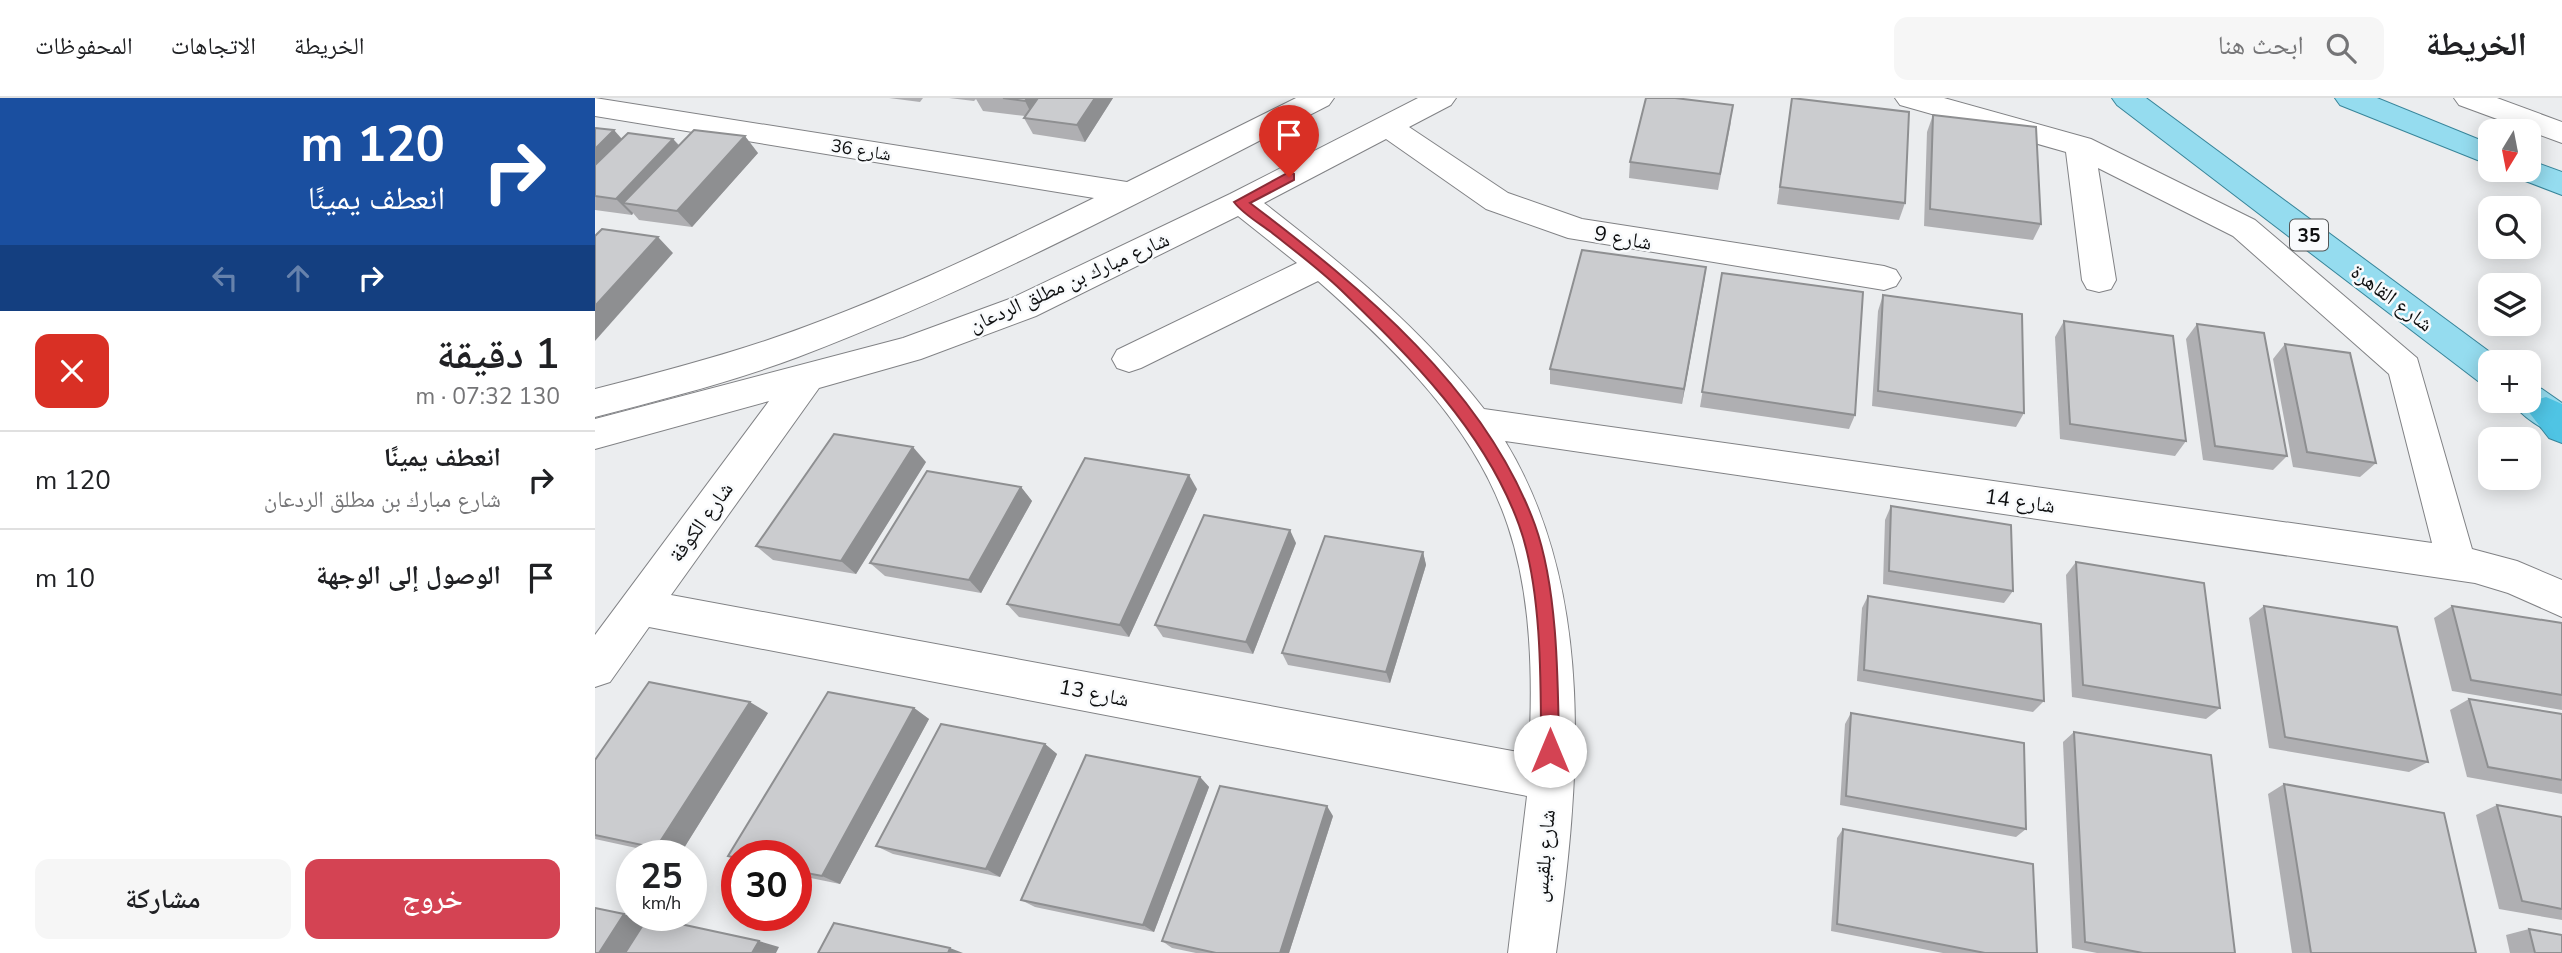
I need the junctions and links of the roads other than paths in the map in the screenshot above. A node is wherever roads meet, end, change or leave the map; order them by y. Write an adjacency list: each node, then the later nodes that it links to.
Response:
1 (1319, 98): 14 (street)
2 (1441, 98): 8 (street, شارع مبارك بن مطلق الردعان)
3 (1910, 98): 10 (street)
4 (2127, 98): 22 (main road, شارع القاهرة / 35)
5 (2350, 98): 11 (main road)
6 (2469, 98): 9 (street)
7 (595, 107): 14 (street, شارع 36)
8 (1387, 126): 15 (street, شارع مبارك بن مطلق الردعان); 17 (street, شارع 9)
9 (2562, 133)
10 (2080, 146): 18 (street); 27 (street)
11 (2478, 150)
12 (2541, 176): 13 (main road)
13 (2562, 184)
14 (1127, 193): 19 (street)
15 (1241, 202): 16 (street, شارع بلقيس); 20 (street, شارع مبارك بن مطلق الردعان)
16 (1323, 265): 21 (street); 25 (street, شارع بلقيس)
17 (1884, 278)
18 (2099, 280)
19 (929, 289): 20 (street); 24 (street)
20 (953, 334): 23 (street, شارع مبارك بن مطلق الردعان)
21 (1129, 359)
22 (2478, 362)
23 (807, 377): 26 (street, شارع مبارك بن مطلق الردعان); 29 (street, شارع الكوفة)
24 (595, 403)
25 (1472, 422): 27 (street, شارع 14); 31 (street, شارع بلقيس)
26 (595, 434)
27 (2457, 564): 28 (street, شارع 14)
28 (2562, 599)
29 (639, 607): 30 (street, شارع الكوفة); 31 (street, شارع 13)
30 (595, 667)
31 (1550, 779): 32 (street, شارع بلقيس)
32 (1535, 953)

